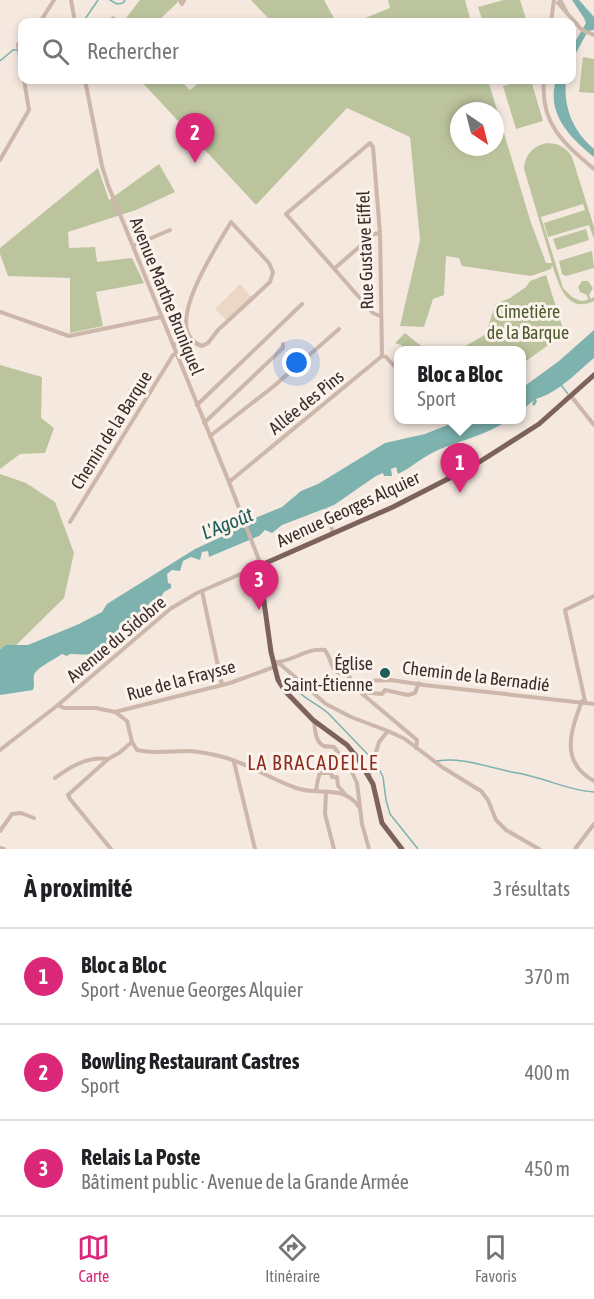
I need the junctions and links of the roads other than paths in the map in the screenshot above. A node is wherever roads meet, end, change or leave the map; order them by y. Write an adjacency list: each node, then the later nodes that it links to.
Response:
1 (54, 0): 6 (street)
2 (70, 0): 7 (street)
3 (179, 0): 4 (street)
4 (185, 0)
5 (557, 1): 8 (street); 9 (street)
6 (43, 18)
7 (74, 18)
8 (551, 18)
9 (570, 18)
10 (576, 24): 11 (street)
11 (592, 35)
12 (25, 84): 15 (street)
13 (86, 84): 19 (street, Avenue Marthe Bruniquel)
14 (544, 84): 16 (street)
15 (0, 160)
16 (594, 169)
17 (170, 230): 19 (street)
18 (380, 233): 20 (street); 20 (street, Rue Gustave Eiffel); 23 (street, Rue Gustave Eiffel)
19 (133, 246): 24 (street, Avenue Marthe Bruniquel)
20 (335, 268): 23 (street)
21 (302, 304): 34 (street)
22 (0, 312): 24 (street)
23 (380, 316): 30 (street, Rue Gustave Eiffel)
24 (161, 317): 28 (street, Avenue Marthe Bruniquel)
25 (339, 329): 37 (street)
26 (188, 338): 26 (street); 28 (street)
27 (283, 344): 35 (street)
28 (173, 345): 29 (street, Avenue Marthe Bruniquel)
29 (176, 354): 34 (street, Avenue Marthe Bruniquel); 40 (street, Chemin de la Barque)
30 (382, 356): 31 (street); 38 (street, Allée des Pins)
31 (394, 365)
32 (594, 375): 33 (main road, Avenue Georges Alquier)
33 (571, 396): 36 (street); 41 (main road, Avenue Georges Alquier)
34 (197, 405): 35 (street, Avenue Marthe Bruniquel)
35 (204, 423): 37 (street, Avenue Marthe Bruniquel)
36 (594, 425)
37 (210, 436): 38 (street, Avenue Marthe Bruniquel)
38 (229, 482): 42 (street, Avenue Marthe Bruniquel)
39 (327, 510): 41 (street)
40 (70, 522)
41 (334, 534): 42 (main road, Avenue Georges Alquier)
42 (259, 566): 43 (street, Avenue du Sidobre); 45 (main road)
43 (202, 591): 48 (street); 54 (street, Avenue du Sidobre)
44 (594, 596): 52 (street)
45 (276, 664): 48 (street, Rue de la Fraysse); 49 (street, Rue de la Fraysse); 56 (main road); 57 (street)
46 (387, 680): 47 (street, Chemin de la Bernadié); 49 (street, Chemin de la Bernadié); 50 (street)
47 (419, 683): 50 (street); 52 (street, Chemin de la Bernadié)
48 (222, 685): 55 (street, Rue de la Fraysse)
49 (356, 685): 51 (street)
50 (385, 690): 51 (street)
51 (360, 692): 59 (street)
52 (584, 701): 53 (street, Chemin de la Bernadié); 67 (street)
53 (594, 704)
54 (58, 705): 55 (street, Rue de la Fraysse); 60 (street, Avenue du Sidobre)
55 (116, 711): 58 (street)
56 (313, 720): 61 (street); 65 (main road)
57 (388, 730): 59 (street); 65 (street)
58 (132, 742): 62 (street); 63 (street)
59 (416, 748): 82 (street)
60 (0, 750)
61 (341, 758): 64 (street); 71 (street)
62 (108, 759): 66 (street); 77 (street)
63 (234, 761): 68 (street); 78 (street)
64 (319, 773): 68 (street); 70 (street)
65 (369, 776): 81 (main road)
66 (56, 778)
67 (594, 781)
68 (316, 791): 69 (street)
69 (326, 792): 70 (street); 79 (street)
70 (345, 794): 71 (street)
71 (359, 807): 80 (street)
72 (34, 818): 74 (street)
73 (594, 824): 83 (street)
74 (0, 831)
75 (0, 848): 76 (street)
76 (4, 849)
77 (111, 849)
78 (255, 849)
79 (334, 849)
80 (369, 849)
81 (402, 849)
82 (539, 849)
83 (575, 849)

